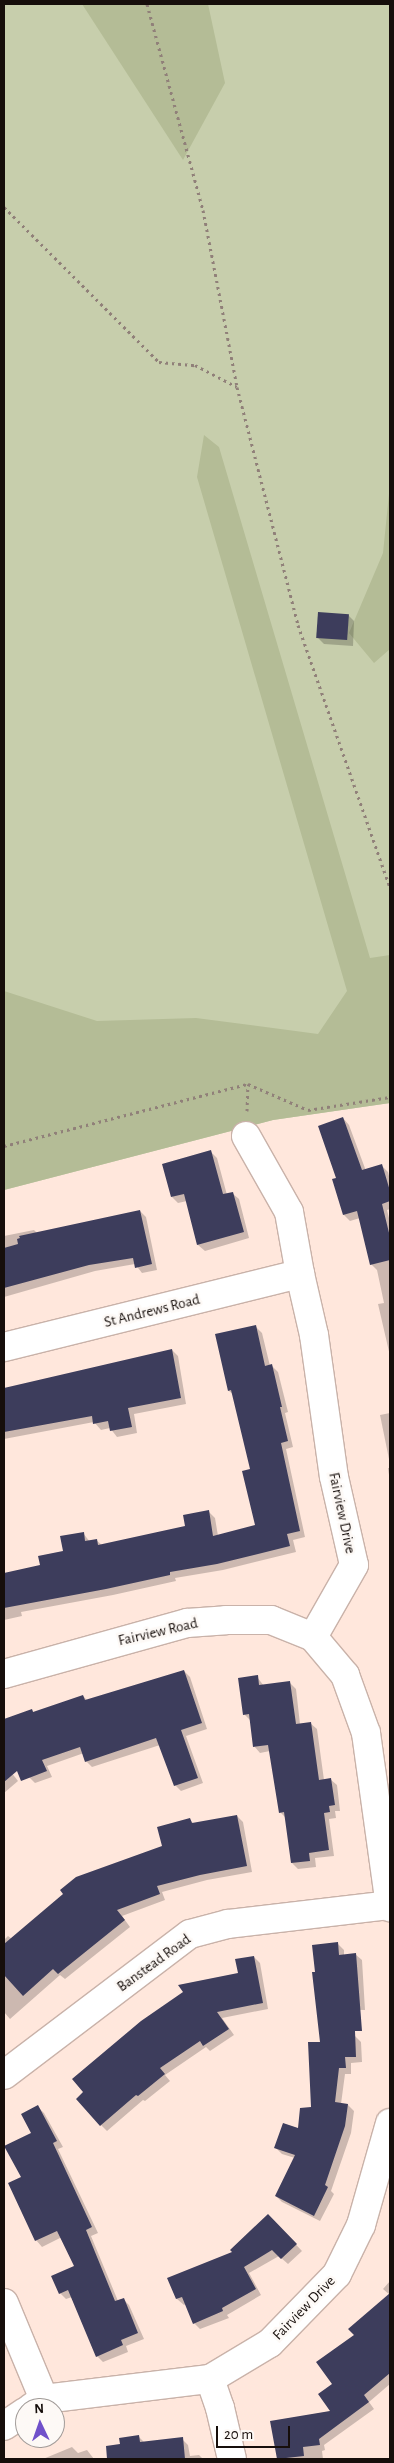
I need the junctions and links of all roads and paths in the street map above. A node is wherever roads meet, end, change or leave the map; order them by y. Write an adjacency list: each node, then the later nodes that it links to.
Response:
1 (147, 4): 3 (path)
2 (4, 207): 3 (path)
3 (237, 388): 4 (path)
4 (390, 888)
5 (390, 1097): 7 (path)
6 (246, 1136): 8 (street, Fairview Drive)
7 (4, 1146)
8 (300, 1274): 9 (street, St Andrews Road); 10 (street, Fairview Drive)
9 (4, 1347)
10 (313, 1637): 11 (street, Fairview Road); 12 (street)
11 (4, 1674)
12 (390, 1906): 13 (street, Banstead Road)
13 (4, 2075)
14 (390, 2122): 16 (street, Fairview Drive)
15 (4, 2303): 17 (street)
16 (210, 2379): 18 (street, Fairview Drive); 21 (street)
17 (31, 2398)
18 (65, 2401)
19 (15, 2418): 20 (street, Fairview Drive)
20 (4, 2426)
21 (232, 2459)

